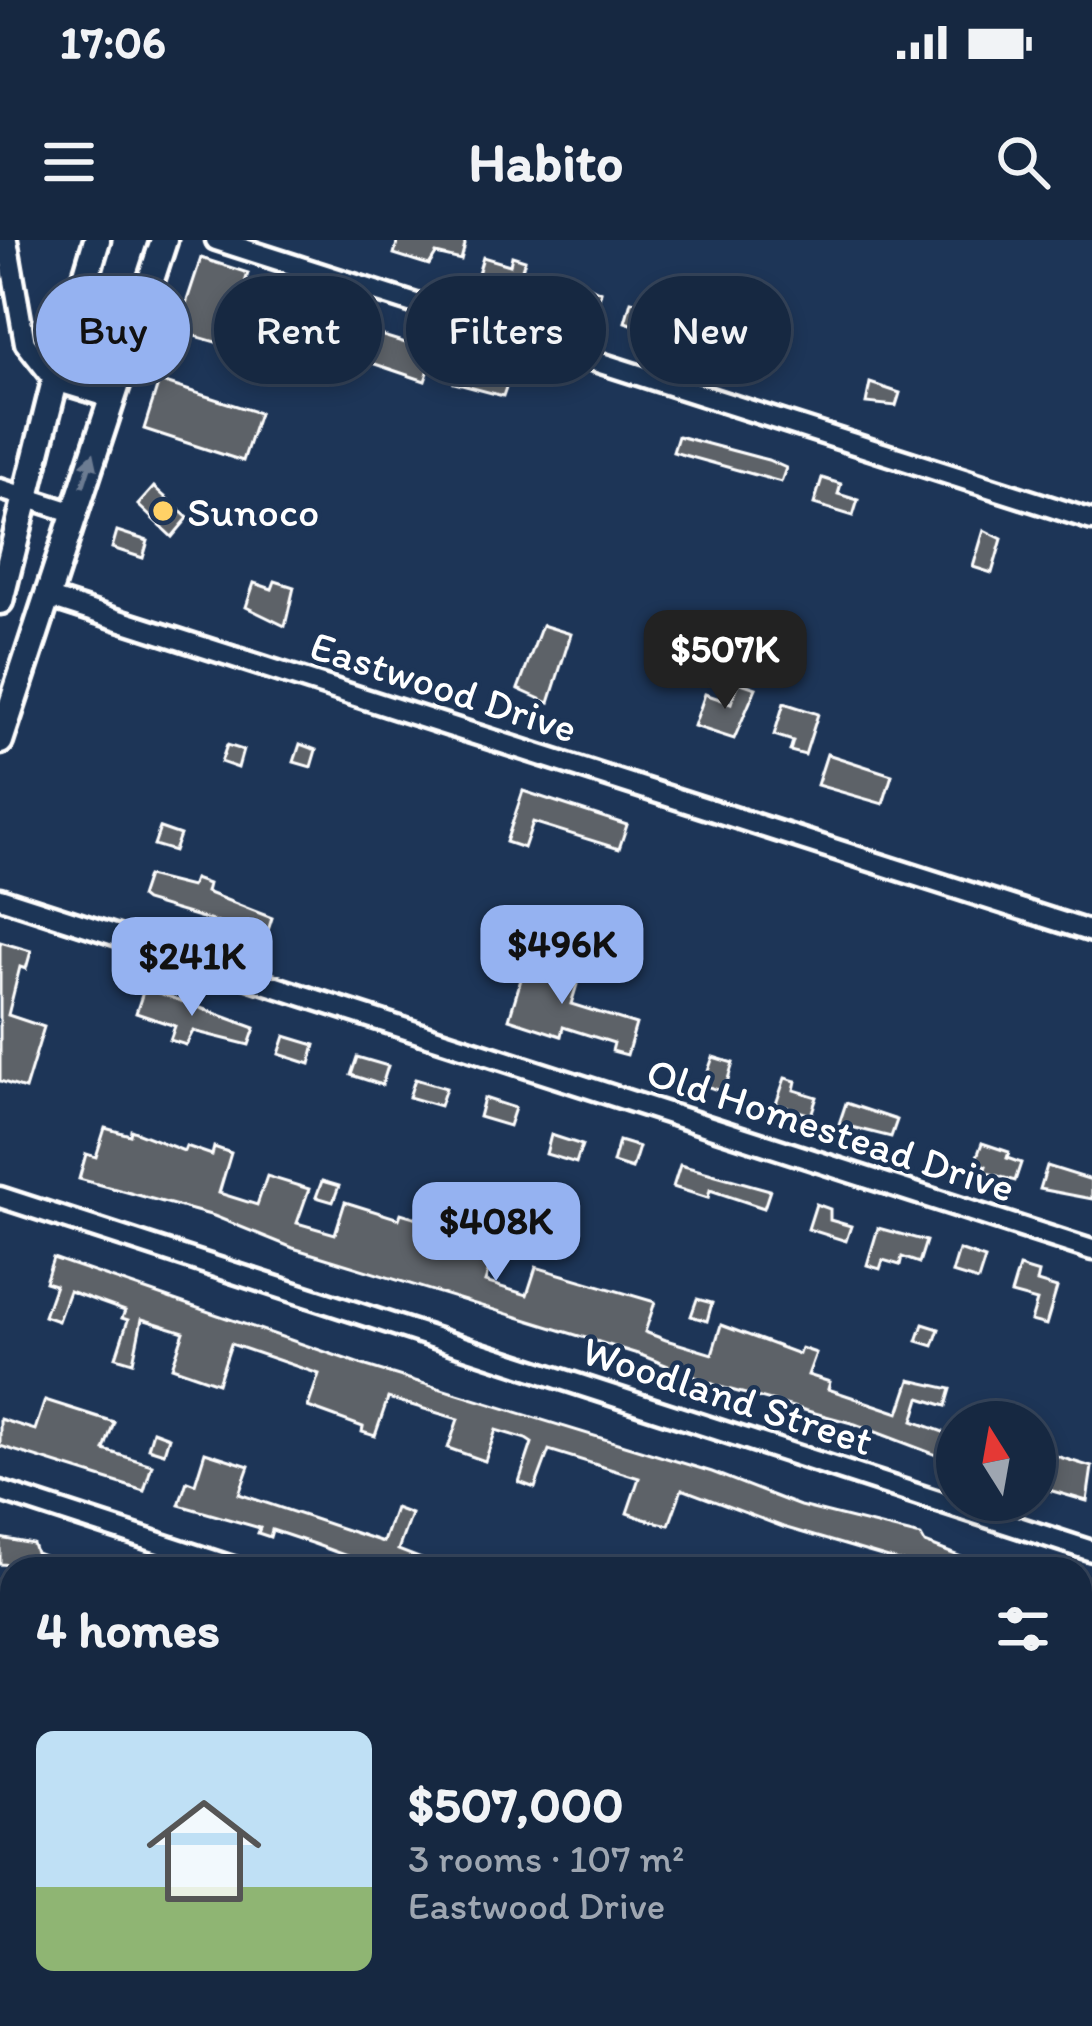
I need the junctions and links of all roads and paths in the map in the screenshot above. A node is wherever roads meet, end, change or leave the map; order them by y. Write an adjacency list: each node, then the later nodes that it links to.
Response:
1 (7, 240): 6 (street)
2 (98, 240): 5 (street)
3 (164, 240): 9 (street)
4 (216, 240): 13 (street)
5 (87, 276)
6 (36, 358)
7 (54, 384): 11 (street)
8 (65, 384): 9 (street)
9 (111, 398): 12 (street, one-way to 9)
10 (0, 489): 11 (street)
11 (26, 496): 12 (street); 15 (street)
12 (75, 513): 14 (street)
13 (1092, 520)
14 (47, 597): 16 (street); 19 (street, Eastwood Drive)
15 (0, 601)
16 (4, 712): 17 (street)
17 (0, 741)
18 (0, 898): 21 (street, Old Homestead Drive)
19 (1092, 932)
20 (0, 1197): 23 (street, Woodland Street)
21 (1092, 1250)
22 (0, 1491): 24 (street)
23 (1092, 1551)
24 (202, 1557)

